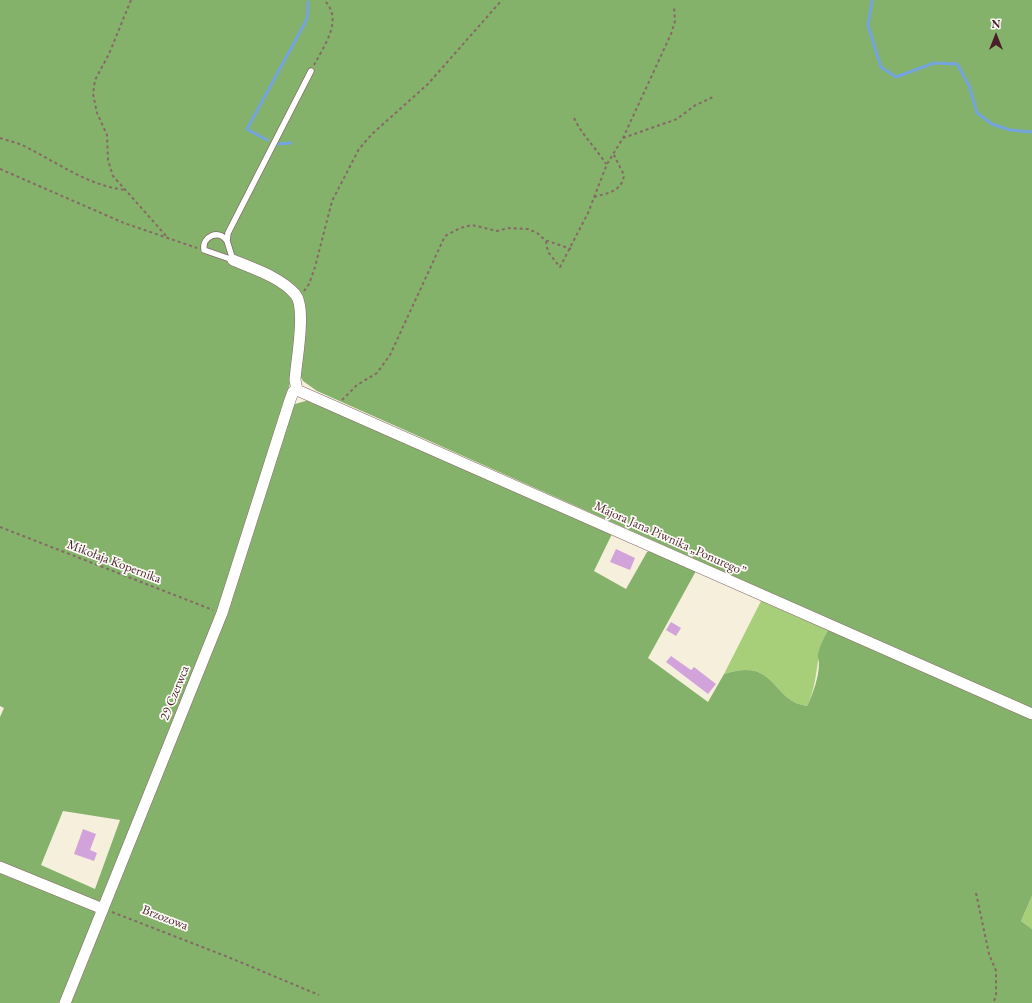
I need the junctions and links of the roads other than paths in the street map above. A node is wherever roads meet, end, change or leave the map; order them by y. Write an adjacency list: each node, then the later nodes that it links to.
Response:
1 (311, 71): 2 (lane)
2 (227, 240): 3 (lane); 3 (lane)
3 (233, 260): 4 (street)
4 (297, 390): 5 (street, Majora Jana Piwnika „Ponurego”); 7 (street, 29 Czerwca)
5 (1032, 714)
6 (0, 867): 7 (street)
7 (104, 909): 8 (street, 29 Czerwca)
8 (65, 1003)

